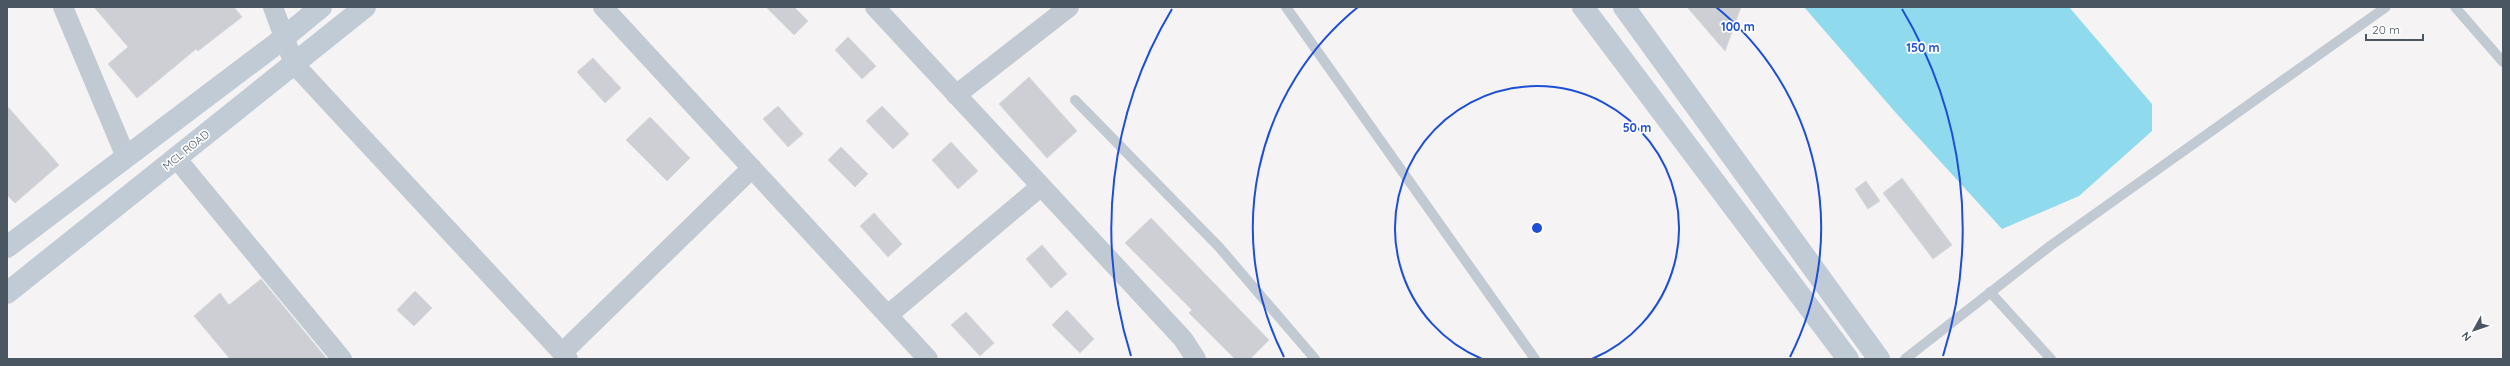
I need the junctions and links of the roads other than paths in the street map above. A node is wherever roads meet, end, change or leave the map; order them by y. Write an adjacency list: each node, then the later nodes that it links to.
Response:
1 (63, 7): 18 (street)
2 (273, 7): 13 (street)
3 (321, 7): 13 (main road)
4 (365, 7): 15 (main road, MCL ROAD)
5 (602, 7): 20 (street)
6 (875, 7): 16 (street)
7 (1069, 7): 16 (street)
8 (1286, 7): 31 (lane)
9 (1583, 7): 32 (main road)
10 (1624, 7): 33 (main road)
11 (2386, 7): 23 (lane)
12 (2455, 7): 14 (lane)
13 (284, 37): 15 (street); 18 (main road)
14 (2503, 62)
15 (294, 64): 19 (main road, MCL ROAD); 26 (street)
16 (956, 95): 21 (street)
17 (1075, 100): 30 (lane)
18 (126, 157): 22 (main road)
19 (176, 158): 24 (main road, MCL ROAD); 27 (street)
20 (752, 168): 25 (street); 26 (street)
21 (1040, 187): 25 (street); 29 (street)
22 (7, 247)
23 (1990, 292): 34 (lane); 35 (lane)
24 (7, 293)
25 (888, 315): 28 (street)
26 (565, 356)
27 (342, 359)
28 (928, 359)
29 (1196, 359)
30 (1315, 359)
31 (1535, 359)
32 (1848, 359)
33 (1879, 359)
34 (1905, 359)
35 (2051, 359)

